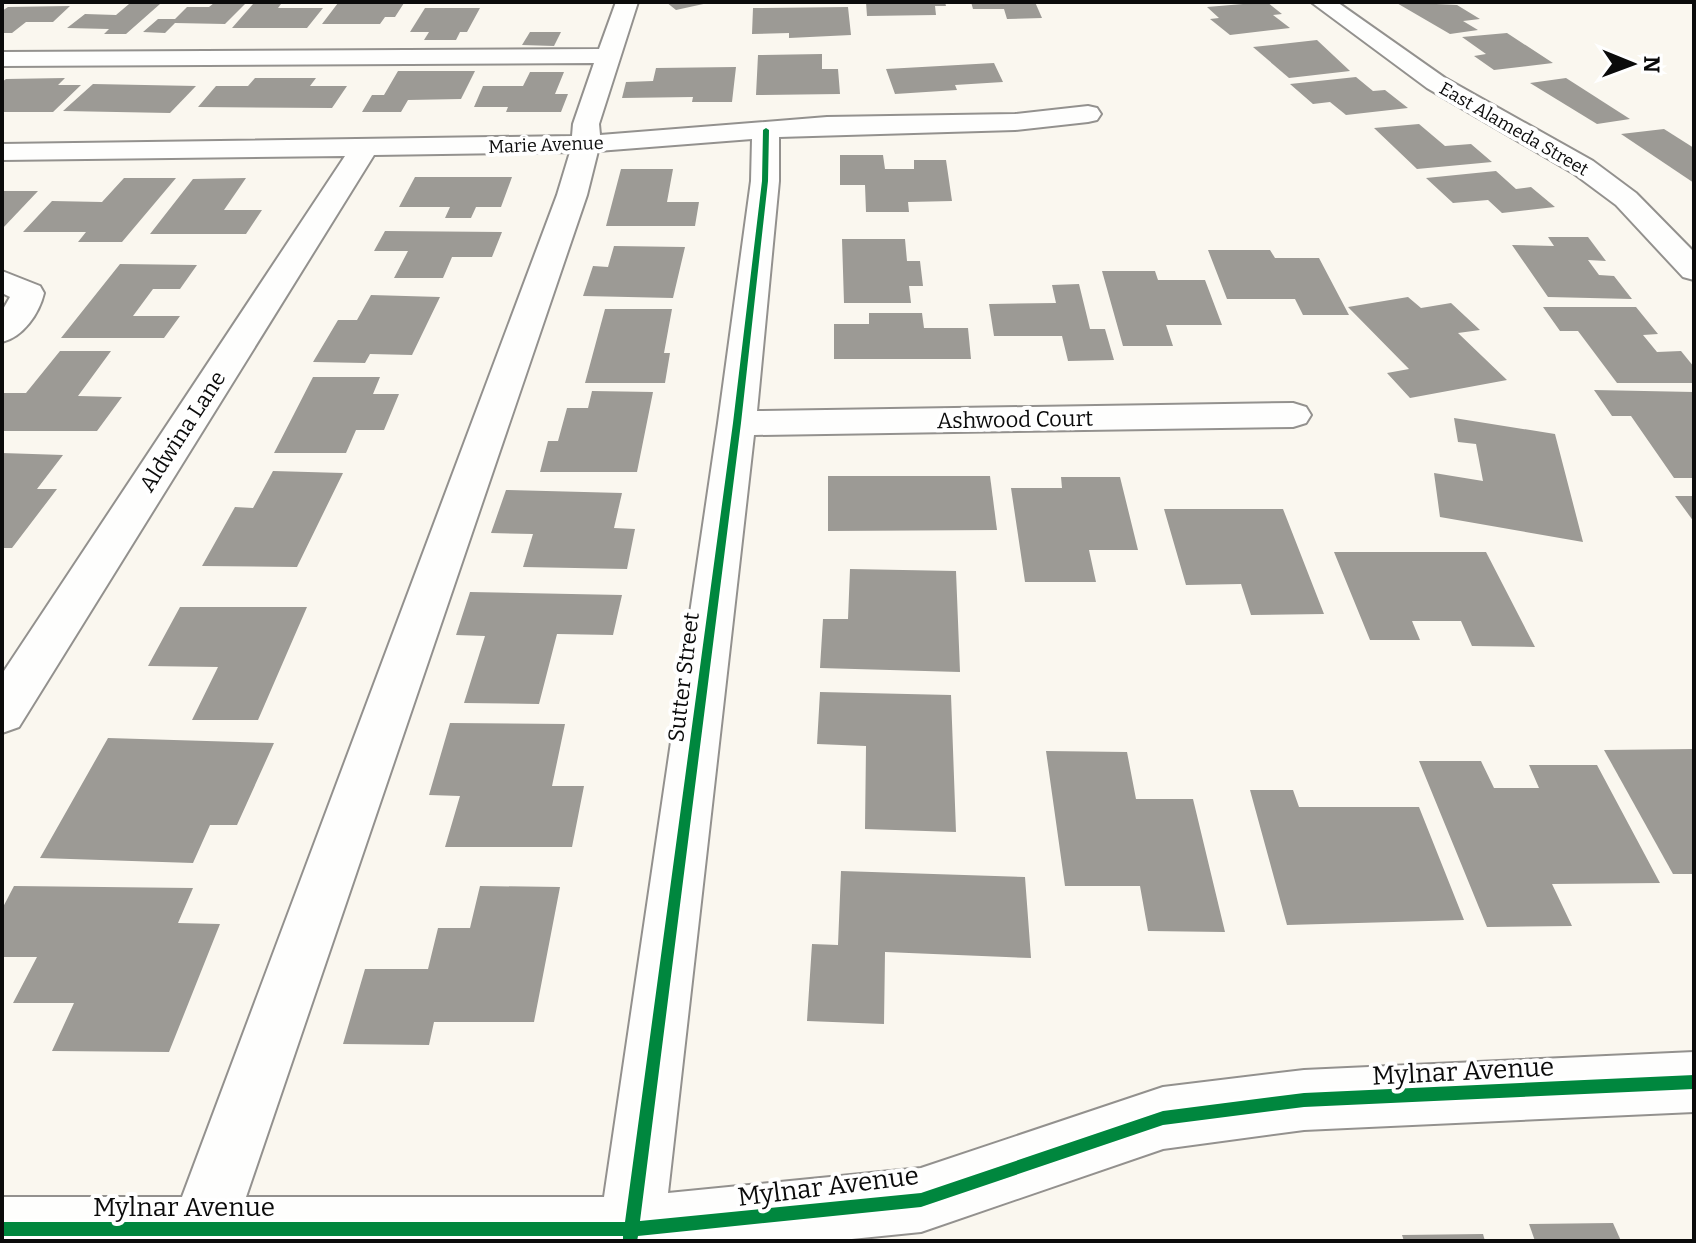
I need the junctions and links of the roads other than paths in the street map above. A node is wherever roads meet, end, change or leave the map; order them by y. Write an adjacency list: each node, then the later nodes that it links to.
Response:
1 (627, 2): 3 (street)
2 (1322, 2): 10 (street, East Alameda Street)
3 (608, 56): 4 (street); 7 (street)
4 (2, 59)
5 (1088, 114): 6 (street, Marie Avenue)
6 (766, 130): 7 (street, Marie Avenue); 14 (street, Sutter Street)
7 (586, 144): 8 (street, Marie Avenue); 18 (street)
8 (363, 150): 9 (street, Marie Avenue); 15 (street, Aldwina Lane)
9 (2, 152)
10 (1694, 270)
11 (2, 281): 12 (street)
12 (2, 332)
13 (1293, 415): 14 (street, Ashwood Court)
14 (737, 423): 19 (street, Sutter Street)
15 (2, 713)
16 (1694, 1082): 19 (street, Mylnar Avenue)
17 (2, 1229): 18 (street, Mylnar Avenue)
18 (202, 1229): 19 (street, Mylnar Avenue)
19 (630, 1235)

